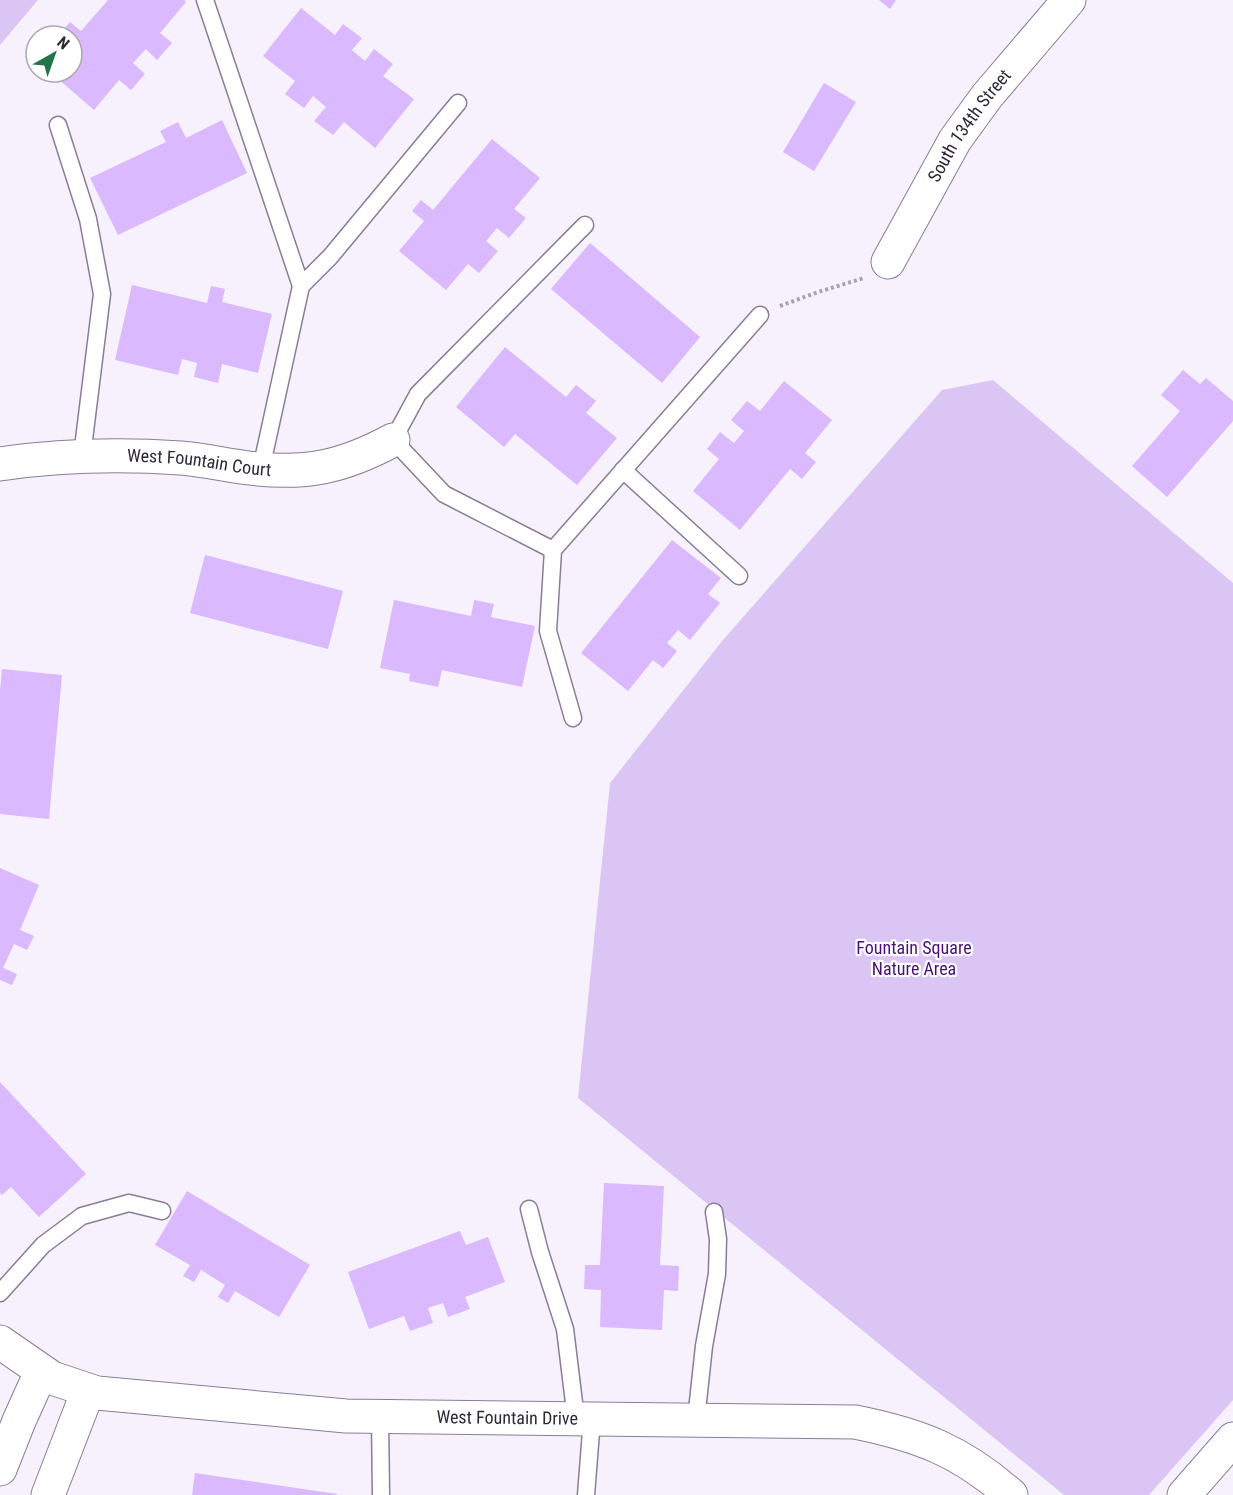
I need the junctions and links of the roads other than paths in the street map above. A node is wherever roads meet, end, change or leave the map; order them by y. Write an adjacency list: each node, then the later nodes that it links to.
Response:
1 (205, 0): 7 (lane)
2 (1069, 0): 6 (street, South 134th Street)
3 (458, 103): 7 (lane)
4 (58, 125): 10 (lane)
5 (585, 225): 9 (lane)
6 (888, 262)
7 (301, 286): 12 (lane)
8 (760, 315): 13 (lane)
9 (393, 440): 12 (street, West Fountain Court); 14 (lane)
10 (82, 456): 11 (street, West Fountain Court); 12 (street, West Fountain Court)
11 (0, 464)
12 (261, 469)
13 (623, 470): 14 (lane); 15 (lane)
14 (553, 550): 16 (lane)
15 (739, 576)
16 (573, 718)
17 (529, 1209): 25 (lane)
18 (162, 1211): 20 (lane)
19 (714, 1212): 26 (lane)
20 (0, 1293)
21 (0, 1342): 22 (street, West Fountain Drive)
22 (41, 1372): 23 (street, West Fountain Drive); 28 (street)
23 (88, 1391): 24 (street, West Fountain Drive); 29 (street)
24 (380, 1417): 25 (street, West Fountain Drive); 30 (lane)
25 (584, 1419): 26 (street, West Fountain Drive); 31 (lane)
26 (696, 1420): 32 (street, West Fountain Drive)
27 (1233, 1439): 33 (street)
28 (0, 1469)
29 (48, 1495)
30 (381, 1495)
31 (586, 1495)
32 (1011, 1495)
33 (1184, 1495)

